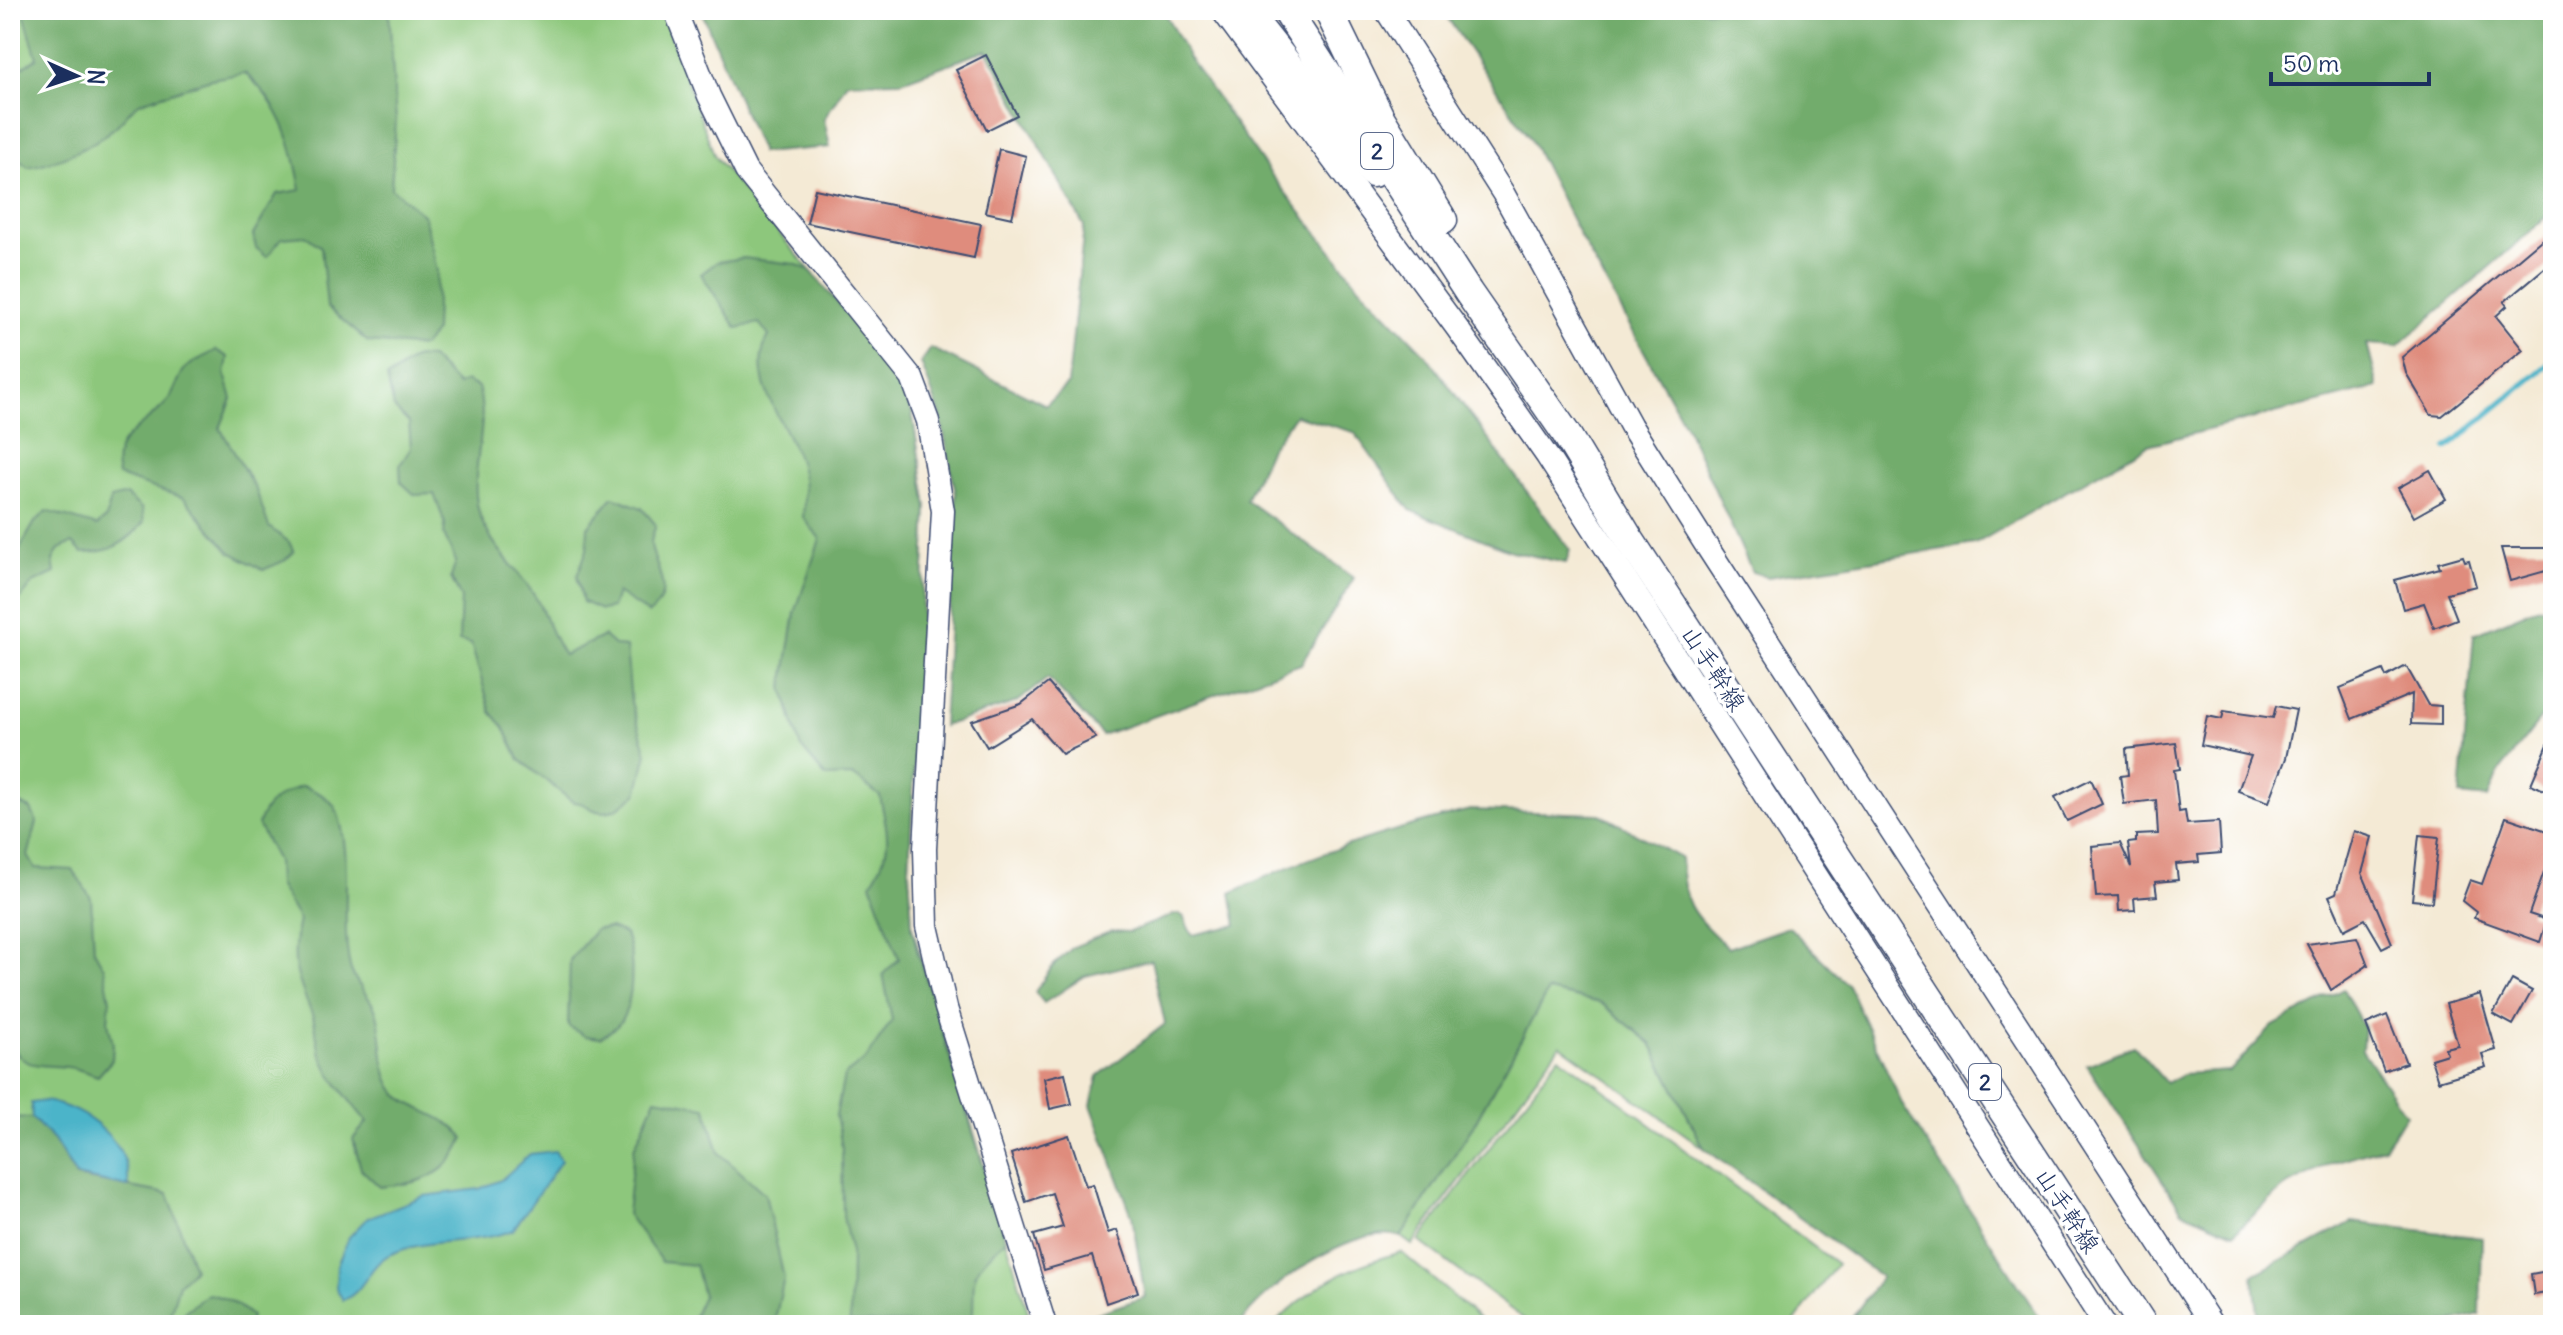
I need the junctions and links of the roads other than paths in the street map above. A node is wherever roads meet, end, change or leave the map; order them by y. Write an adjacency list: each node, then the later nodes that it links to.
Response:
1 (675, 10): 9 (street)
2 (1222, 10): 10 (street)
3 (1245, 10): 7 (main road)
4 (1286, 10): 7 (main road, 山手幹線 / 2)
5 (1328, 10): 8 (main road)
6 (1386, 10): 12 (street)
7 (1468, 292): 8 (main road, 山手幹線 / 2)
8 (1565, 432): 11 (main road, 山手幹線 / 2)
9 (1045, 1325)
10 (2105, 1325)
11 (2143, 1325)
12 (2212, 1325)

